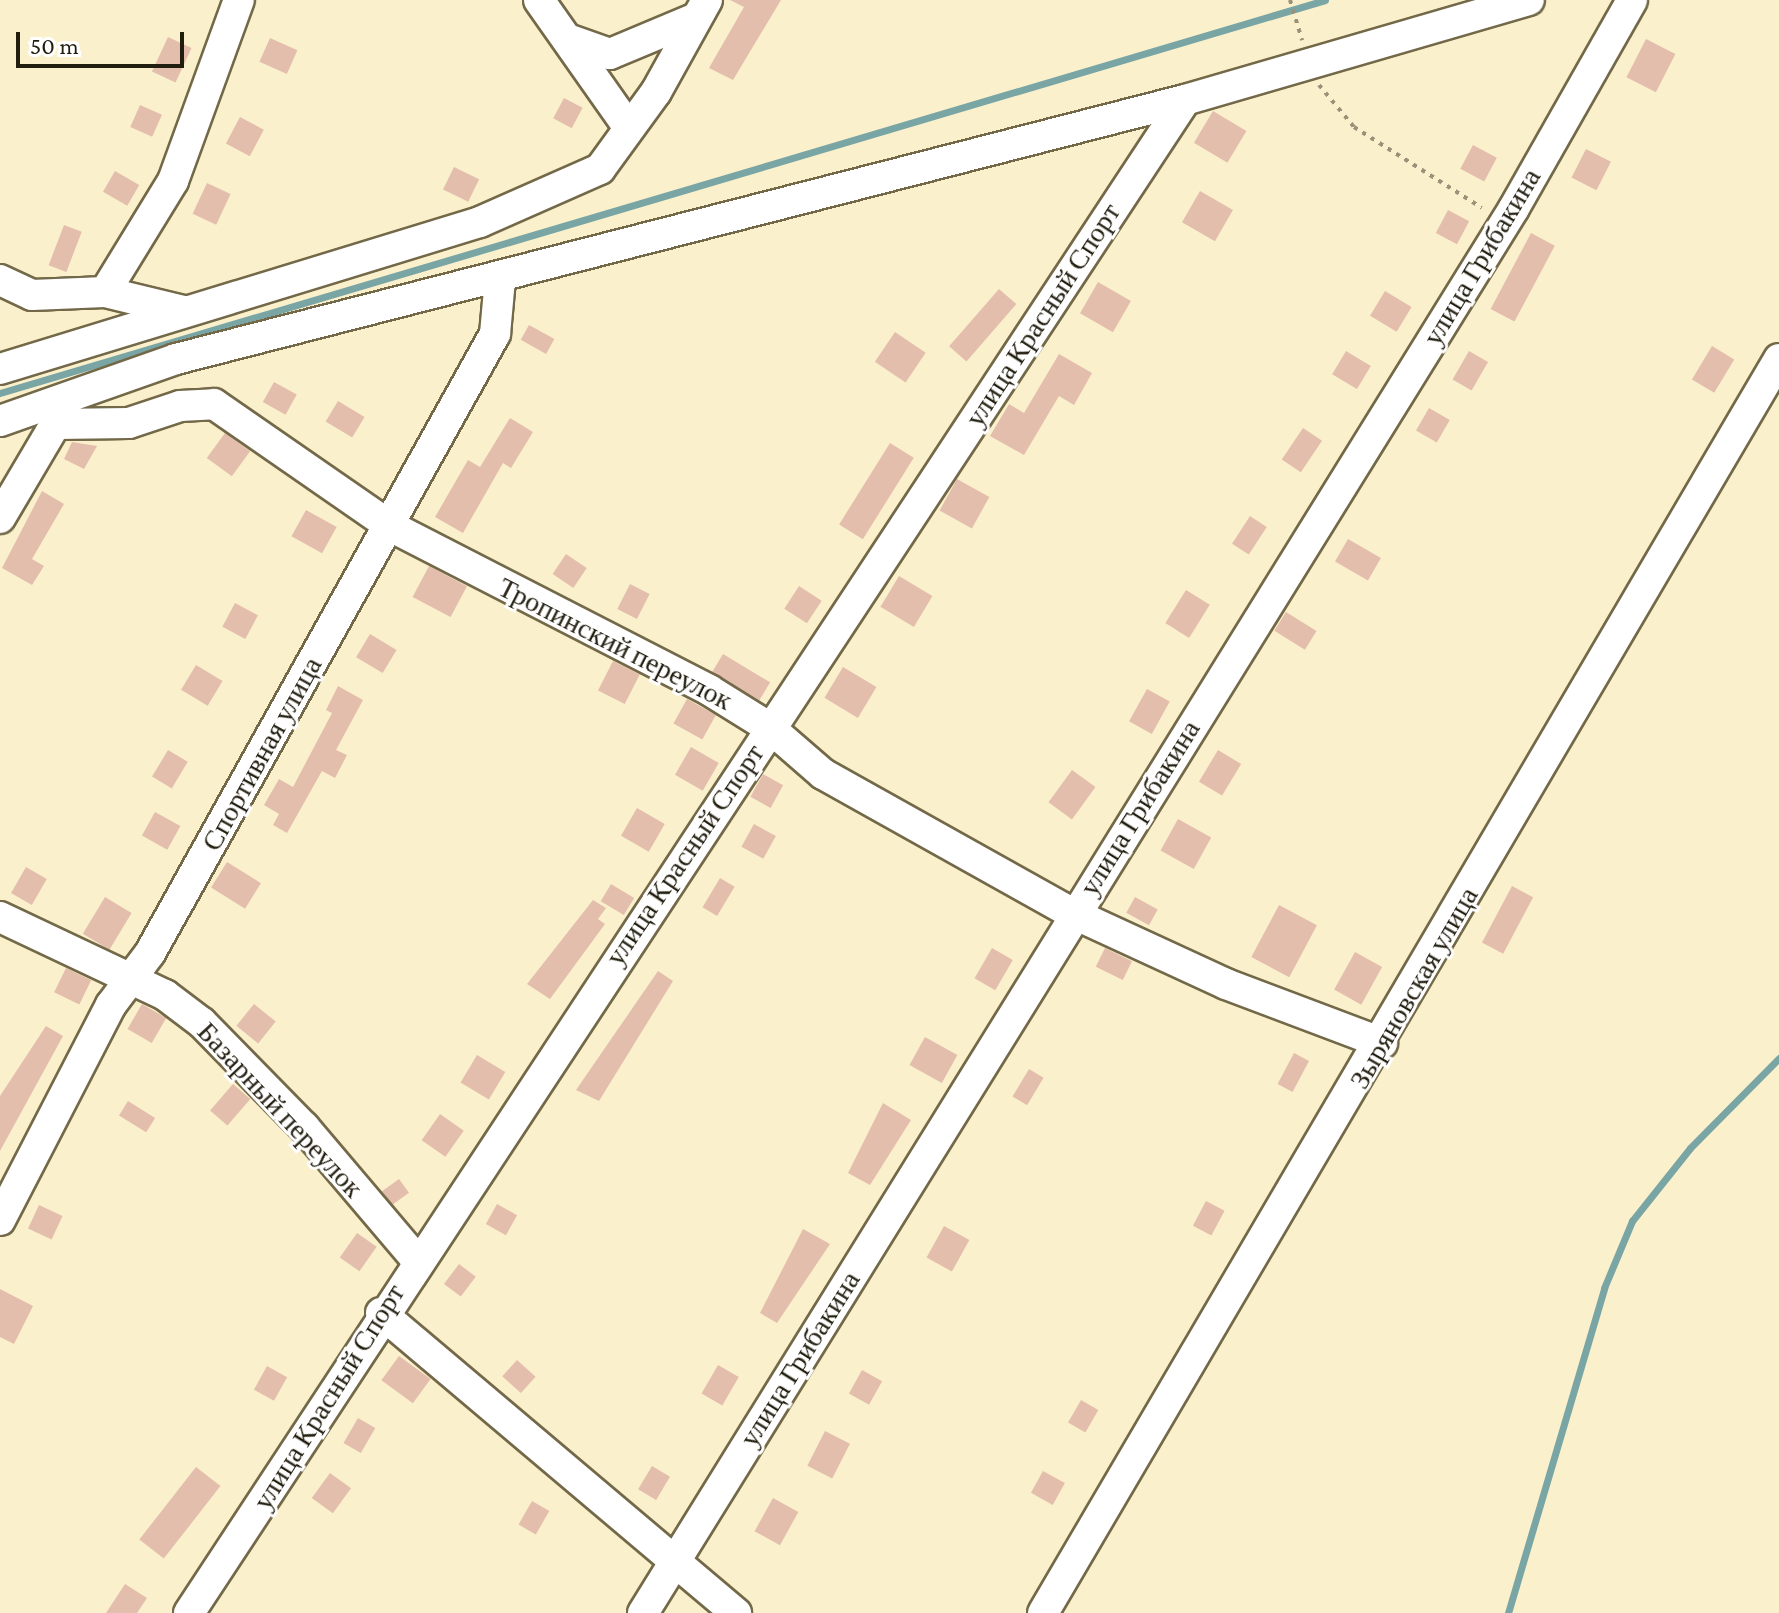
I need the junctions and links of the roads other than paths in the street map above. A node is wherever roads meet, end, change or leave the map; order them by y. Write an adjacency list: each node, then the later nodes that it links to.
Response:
1 (239, 0): 11 (street)
2 (539, 0): 6 (street)
3 (1529, 0): 7 (street)
4 (1632, 0): 21 (street, улица Грибакина)
5 (702, 9): 6 (street); 8 (street)
6 (570, 40): 8 (street)
7 (1185, 100): 9 (street); 20 (street, улица Красный Спорт)
8 (627, 125): 12 (street)
9 (500, 279): 16 (street); 19 (street, Спортивная улица)
10 (0, 280): 11 (street)
11 (105, 292): 12 (street); 13 (street)
12 (196, 312): 13 (street)
13 (116, 334): 15 (street)
14 (1779, 359): 24 (street, Зыряновская улица)
15 (0, 369)
16 (62, 413): 17 (street); 18 (street); 19 (street, Тропинский переулок)
17 (0, 421)
18 (0, 518)
19 (390, 526): 20 (street, Тропинский переулок); 23 (street, Спортивная улица)
20 (770, 728): 21 (street, Тропинский переулок); 26 (street, улица Красный Спорт)
21 (1074, 914): 24 (street, Тропинский переулок); 28 (street, улица Грибакина)
22 (0, 917): 23 (street, Базарный переулок)
23 (132, 980): 25 (street, Спортивная улица); 26 (street, Базарный переулок)
24 (1382, 1043): 32 (street, Зыряновская улица)
25 (0, 1220)
26 (416, 1259): 27 (street, улица Красный Спорт)
27 (381, 1313): 28 (street); 29 (street, улица Красный Спорт)
28 (678, 1558): 30 (street, улица Грибакина); 31 (street)
29 (189, 1613)
30 (643, 1613)
31 (736, 1613)
32 (1043, 1613)

